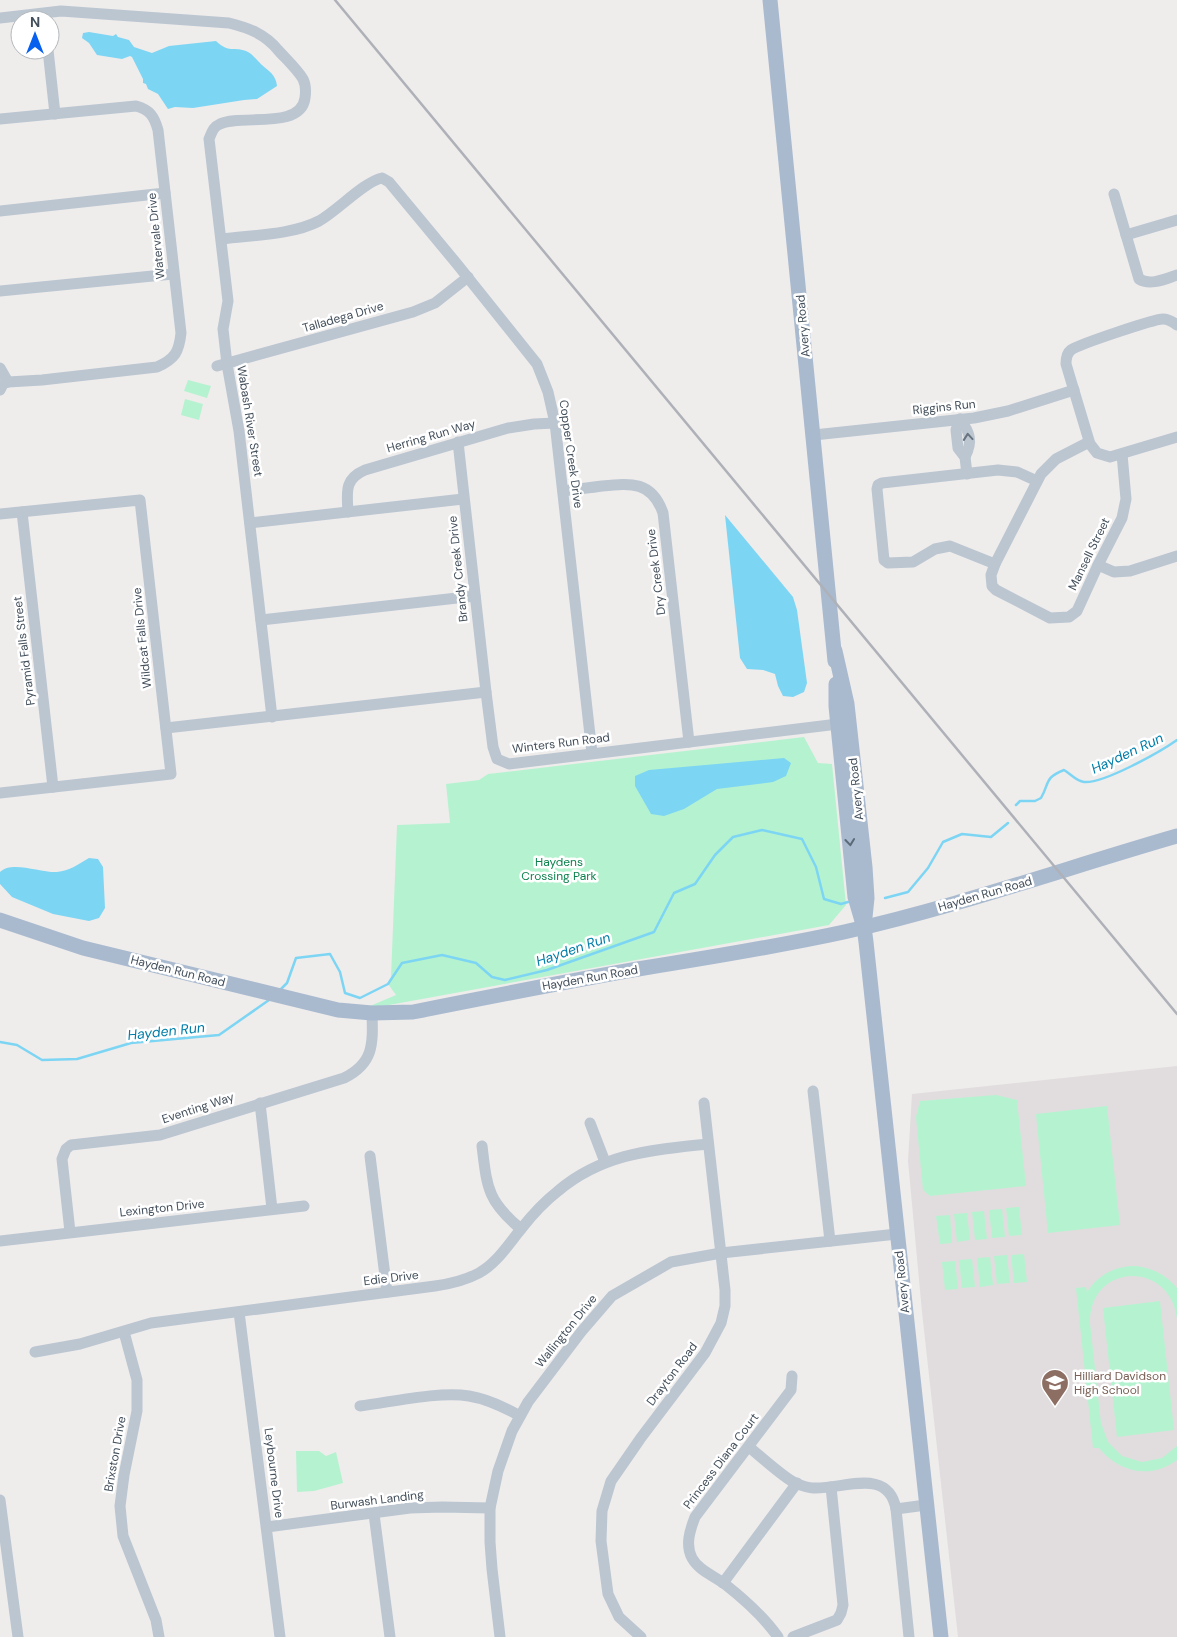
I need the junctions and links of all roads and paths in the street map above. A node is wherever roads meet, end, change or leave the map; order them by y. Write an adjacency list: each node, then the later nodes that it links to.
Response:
1 (770, 0): 24 (main road, Avery Road)
2 (60, 11): 11 (street, Wabash River Street)
3 (49, 60): 4 (street)
4 (55, 114): 5 (street); 6 (street, Watervale Drive)
5 (0, 119)
6 (165, 193): 8 (street); 12 (street, Watervale Drive)
7 (1114, 194): 10 (street)
8 (0, 210)
9 (1177, 220): 10 (street)
10 (1126, 235): 13 (street)
11 (222, 238): 14 (street, Copper Creek Drive); 17 (street, Wabash River Street)
12 (173, 274): 15 (street); 19 (street, Watervale Drive)
13 (1177, 275)
14 (468, 277): 17 (street, Talladega Drive); 23 (street, Copper Creek Drive)
15 (0, 291)
16 (1177, 325): 21 (street)
17 (222, 365): 36 (street, Wabash River Street)
18 (0, 368): 19 (street)
19 (8, 382): 20 (street)
20 (0, 390)
21 (1074, 390): 22 (street, Riggins Run); 27 (street)
22 (960, 419): 24 (street, Riggins Run); 29 (street)
23 (555, 424): 26 (street, Herring Run Way); 31 (street, Copper Creek Drive)
24 (814, 436): 42 (main road, Avery Road)
25 (1177, 437): 28 (street)
26 (458, 442): 32 (street, Brandy Creek Drive); 34 (street, Herring Run Way)
27 (1089, 442): 28 (street); 30 (street)
28 (1122, 454): 39 (street, Mansell Street)
29 (967, 474): 30 (street); 38 (street)
30 (1037, 481): 38 (street)
31 (564, 491): 47 (street, Dry Creek Drive); 48 (street, Copper Creek Drive)
32 (464, 499): 34 (street); 40 (street, Brandy Creek Drive)
33 (22, 512): 35 (street); 46 (street, Wildcat Falls Drive); 49 (street, Pyramid Falls Street)
34 (348, 512): 36 (street)
35 (0, 514)
36 (250, 522): 41 (street, Wabash River Street)
37 (1177, 556): 39 (street)
38 (995, 564): 39 (street, Mansell Street)
39 (1098, 565)
40 (474, 596): 41 (street); 43 (street, Brandy Creek Drive)
41 (261, 620): 44 (street, Wabash River Street)
42 (835, 652): 45 (main road, Avery Road); 53 (main road, Avery Road)
43 (486, 692): 44 (street); 48 (street, Winters Run Road)
44 (272, 717): 46 (street)
45 (838, 724): 47 (street, Winters Run Road); 53 (main road, Avery Road, one-way to 53)
46 (166, 728): 49 (street, Wildcat Falls Drive)
47 (689, 742): 48 (street, Winters Run Road)
48 (592, 753)
49 (53, 787): 50 (street)
50 (0, 793)
51 (1177, 836): 53 (main road, Hayden Run Road)
52 (0, 920): 54 (main road, Hayden Run Road)
53 (864, 927): 54 (main road, Hayden Run Road); 67 (main road, Avery Road)
54 (372, 1013): 56 (street, Eventing Way)
55 (812, 1091): 69 (street)
56 (260, 1103): 64 (street); 66 (street, Eventing Way)
57 (704, 1103): 59 (street, Drayton Road)
58 (590, 1123): 62 (street)
59 (708, 1144): 62 (street, Edie Drive); 70 (street, Drayton Road)
60 (482, 1146): 65 (street)
61 (370, 1156): 71 (street)
62 (605, 1162): 65 (street, Edie Drive)
63 (304, 1206): 64 (street, Lexington Drive)
64 (272, 1210): 66 (street, Lexington Drive)
65 (521, 1228): 71 (street, Edie Drive)
66 (70, 1232): 68 (street, Lexington Drive)
67 (897, 1234): 69 (street, Wallington Drive); 82 (main road, Avery Road)
68 (0, 1241)
69 (830, 1241): 70 (street, Wallington Drive)
70 (721, 1253): 77 (street, Wallington Drive); 93 (street, Drayton Road)
71 (387, 1292): 72 (street, Edie Drive)
72 (239, 1312): 73 (street, Edie Drive); 86 (street, Leybourne Drive)
73 (124, 1332): 74 (street, Edie Drive); 89 (street, Brixston Drive)
74 (35, 1352)
75 (792, 1376): 78 (street, Princess Diana Court)
76 (360, 1406): 77 (street)
77 (520, 1416): 83 (street, Wallington Drive)
78 (749, 1446): 79 (street); 87 (street, Princess Diana Court)
79 (798, 1484): 80 (street); 87 (street)
80 (831, 1486): 84 (street); 95 (street)
81 (0, 1500): 88 (street)
82 (926, 1505): 84 (street); 97 (main road, Avery Road)
83 (490, 1508): 85 (street, Burwash Landing); 92 (street, Wallington Drive)
84 (896, 1509): 96 (street)
85 (374, 1514): 86 (street, Burwash Landing); 91 (street)
86 (267, 1527): 90 (street, Leybourne Drive)
87 (723, 1583): 94 (street, Princess Diana Court)
88 (18, 1637)
89 (159, 1637)
90 (280, 1637)
91 (390, 1637)
92 (500, 1637)
93 (641, 1637)
94 (778, 1637)
95 (793, 1637)
96 (909, 1637)
97 (941, 1637)

